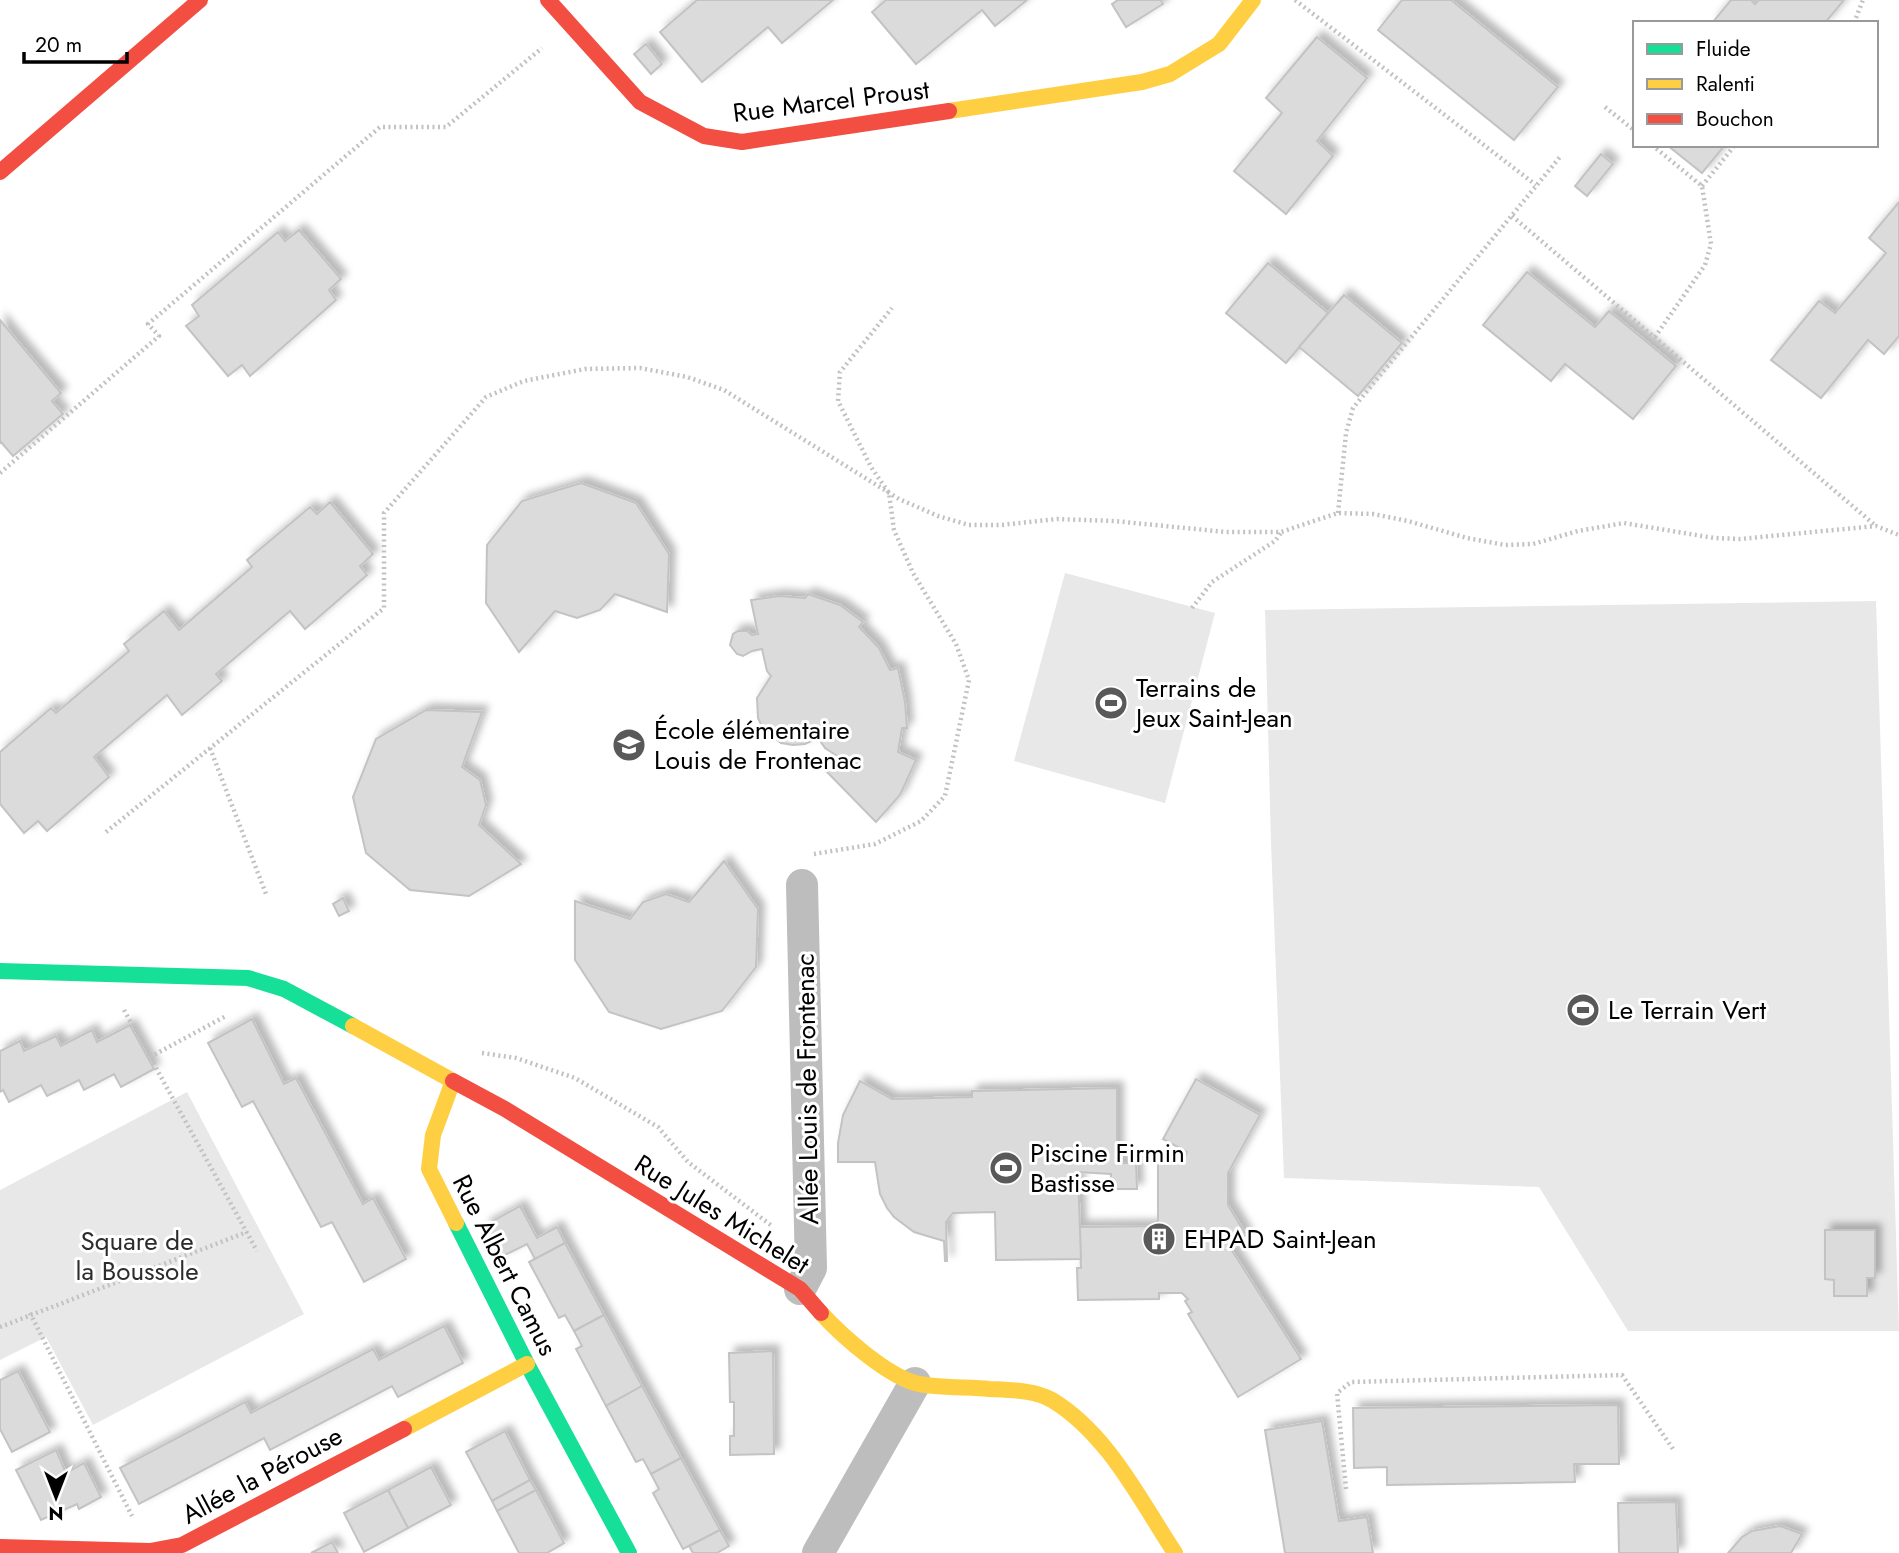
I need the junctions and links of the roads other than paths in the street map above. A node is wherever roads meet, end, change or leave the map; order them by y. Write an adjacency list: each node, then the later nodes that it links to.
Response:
1 (200, 0): 4 (street)
2 (548, 0): 3 (street, Rue Marcel Proust)
3 (1253, 0)
4 (0, 172)
5 (802, 885): 8 (street, Allée Louis de Frontenac)
6 (0, 971): 7 (street)
7 (453, 1081): 8 (street, Rue Jules Michelet); 9 (street, Rue Albert Camus)
8 (800, 1289): 10 (street, Rue Jules Michelet)
9 (527, 1364): 11 (street, Allée la Pérouse); 12 (street, Rue Albert Camus)
10 (915, 1383): 13 (street); 14 (street, Rue Jules Michelet)
11 (0, 1547)
12 (629, 1553)
13 (818, 1553)
14 (1175, 1553)

